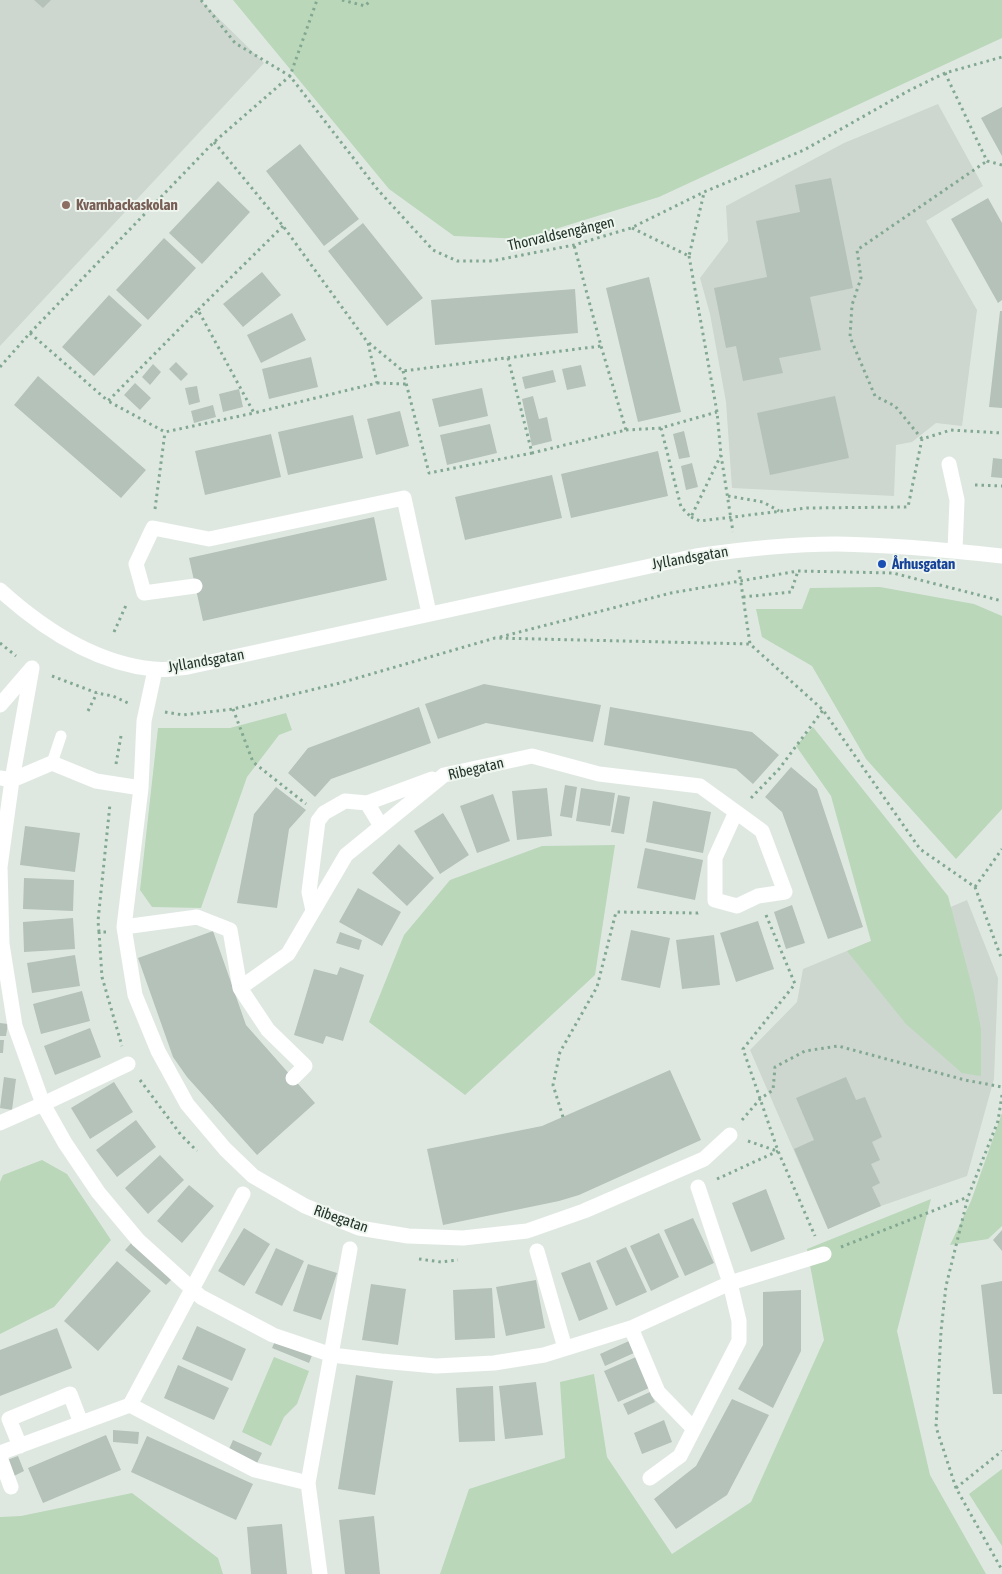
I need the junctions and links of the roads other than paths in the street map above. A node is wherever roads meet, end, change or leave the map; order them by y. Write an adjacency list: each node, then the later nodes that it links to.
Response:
1 (949, 464): 2 (street)
2 (955, 551): 3 (street, Jyllandsgatan); 6 (street, Jyllandsgatan)
3 (1002, 556)
4 (195, 586): 6 (street)
5 (0, 590): 7 (street, Jyllandsgatan)
6 (429, 613): 7 (street, Jyllandsgatan)
7 (154, 670): 13 (street, Ribegatan)
8 (0, 704): 12 (street)
9 (61, 736): 10 (lane)
10 (52, 763): 12 (street); 13 (street)
11 (444, 775): 14 (street); 15 (street, Ribegatan); 16 (street, Ribegatan)
12 (6, 779): 17 (street)
13 (141, 788): 19 (street, Ribegatan)
14 (367, 803): 16 (street); 18 (street)
15 (736, 812): 15 (street, Ribegatan)
16 (381, 826): 18 (street, Ribegatan)
17 (0, 867): 23 (street)
18 (313, 911): 20 (street, Ribegatan)
19 (124, 927): 20 (street); 25 (street, Ribegatan)
20 (240, 988): 22 (street)
21 (128, 1064): 23 (street)
22 (293, 1078)
23 (43, 1104): 24 (street); 32 (street)
24 (0, 1122)
25 (730, 1135)
26 (698, 1187): 31 (street)
27 (243, 1194): 32 (street)
28 (350, 1250): 35 (street, Ribegatan)
29 (537, 1251): 34 (street)
30 (824, 1254): 31 (street)
31 (730, 1283): 33 (street); 38 (street)
32 (192, 1288): 35 (street); 36 (street)
33 (631, 1328): 34 (street); 38 (street)
34 (564, 1348): 35 (street)
35 (332, 1355): 43 (street, Ribegatan)
36 (130, 1405): 37 (street); 43 (street)
37 (80, 1423): 39 (street); 39 (street)
38 (693, 1428): 42 (street)
39 (20, 1446): 40 (street)
40 (0, 1453)
41 (0, 1458): 44 (street)
42 (650, 1478)
43 (308, 1483): 45 (street, Ribegatan)
44 (11, 1487)
45 (320, 1574)

